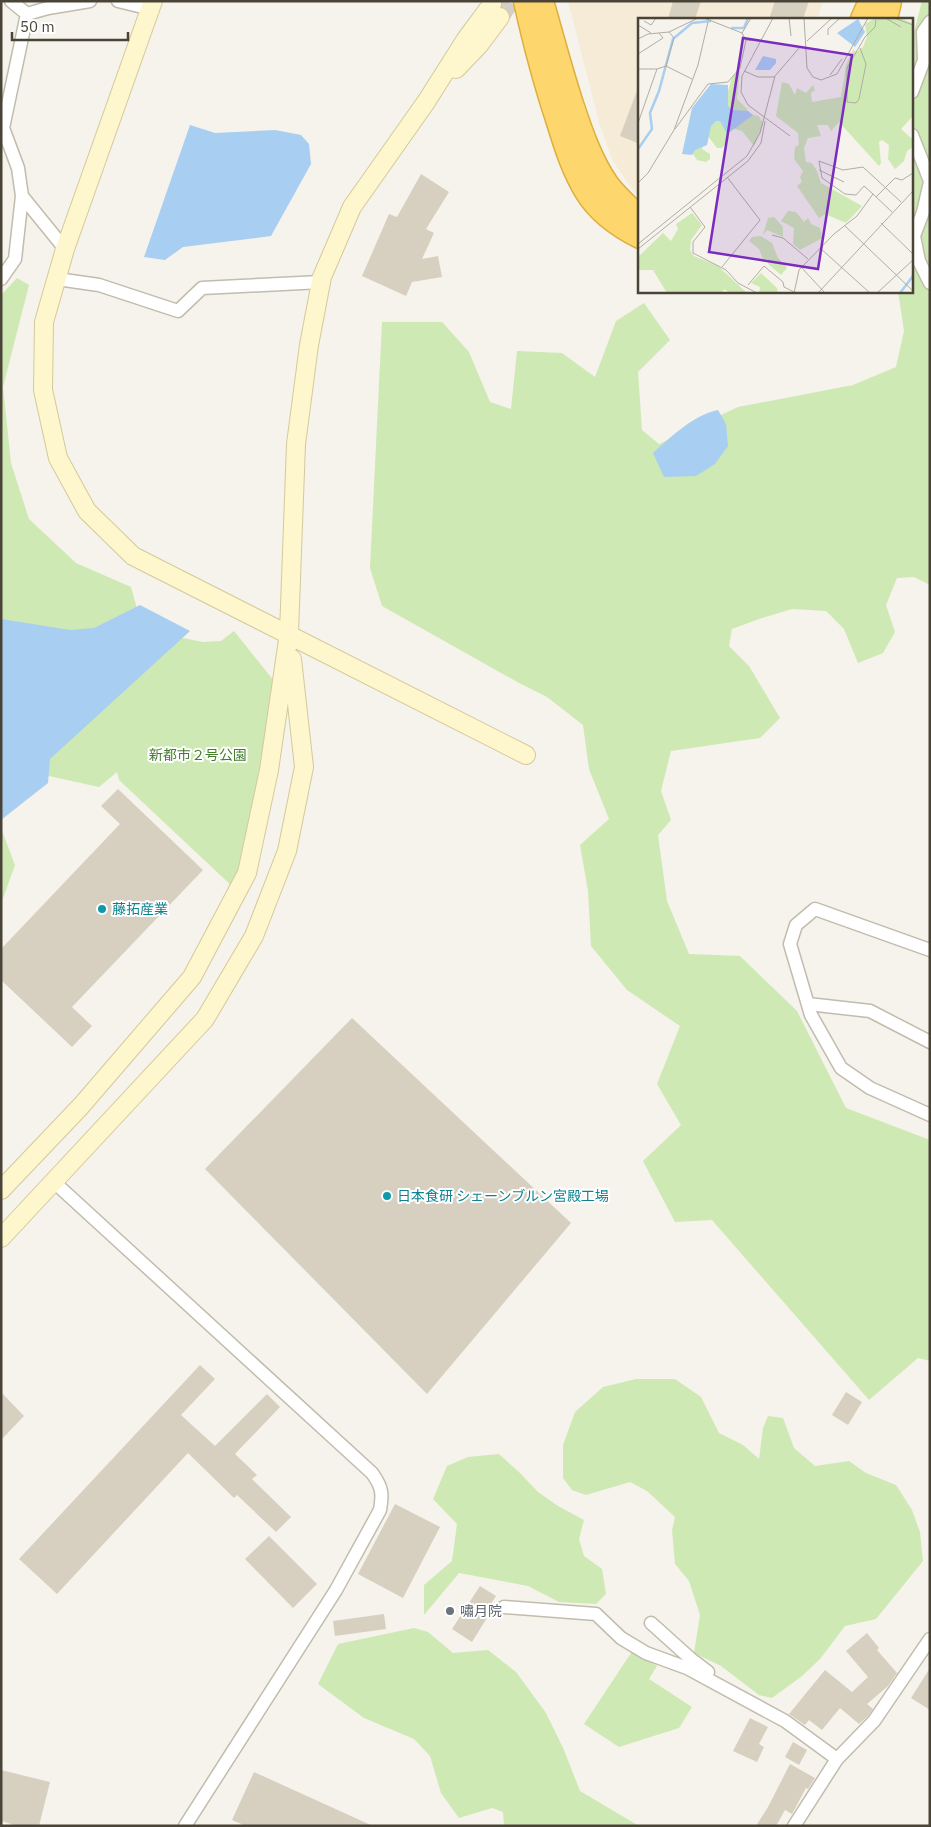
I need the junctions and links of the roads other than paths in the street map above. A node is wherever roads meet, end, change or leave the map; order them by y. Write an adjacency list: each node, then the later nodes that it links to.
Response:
1 (12, 1): 10 (street)
2 (90, 1): 10 (street)
3 (118, 1): 8 (street)
4 (525, 1): 19 (highway)
5 (542, 1): 18 (highway)
6 (870, 1): 11 (highway)
7 (890, 1): 12 (highway)
8 (152, 5): 20 (street)
9 (496, 10): 23 (street)
10 (27, 14): 17 (street)
11 (862, 18)
12 (886, 18)
13 (930, 22): 14 (street)
14 (914, 87)
15 (914, 140): 16 (street)
16 (930, 182): 24 (street)
17 (22, 196): 20 (street); 22 (street)
18 (638, 216)
19 (638, 235)
20 (65, 249): 21 (street)
21 (56, 279): 23 (street); 25 (street)
22 (1, 280)
23 (321, 282): 25 (street)
24 (930, 283)
25 (289, 633): 26 (street); 31 (street); 32 (street)
26 (526, 755)
27 (930, 950): 28 (street)
28 (808, 1004): 29 (street); 30 (street)
29 (930, 1042)
30 (930, 1115)
31 (54, 1182): 33 (street); 40 (street)
32 (1, 1190)
33 (1, 1238)
34 (504, 1607): 38 (street)
35 (651, 1624): 38 (street)
36 (930, 1639): 37 (street)
37 (926, 1653): 39 (street)
38 (716, 1684): 39 (street)
39 (837, 1759): 41 (street)
40 (185, 1826)
41 (794, 1826)

